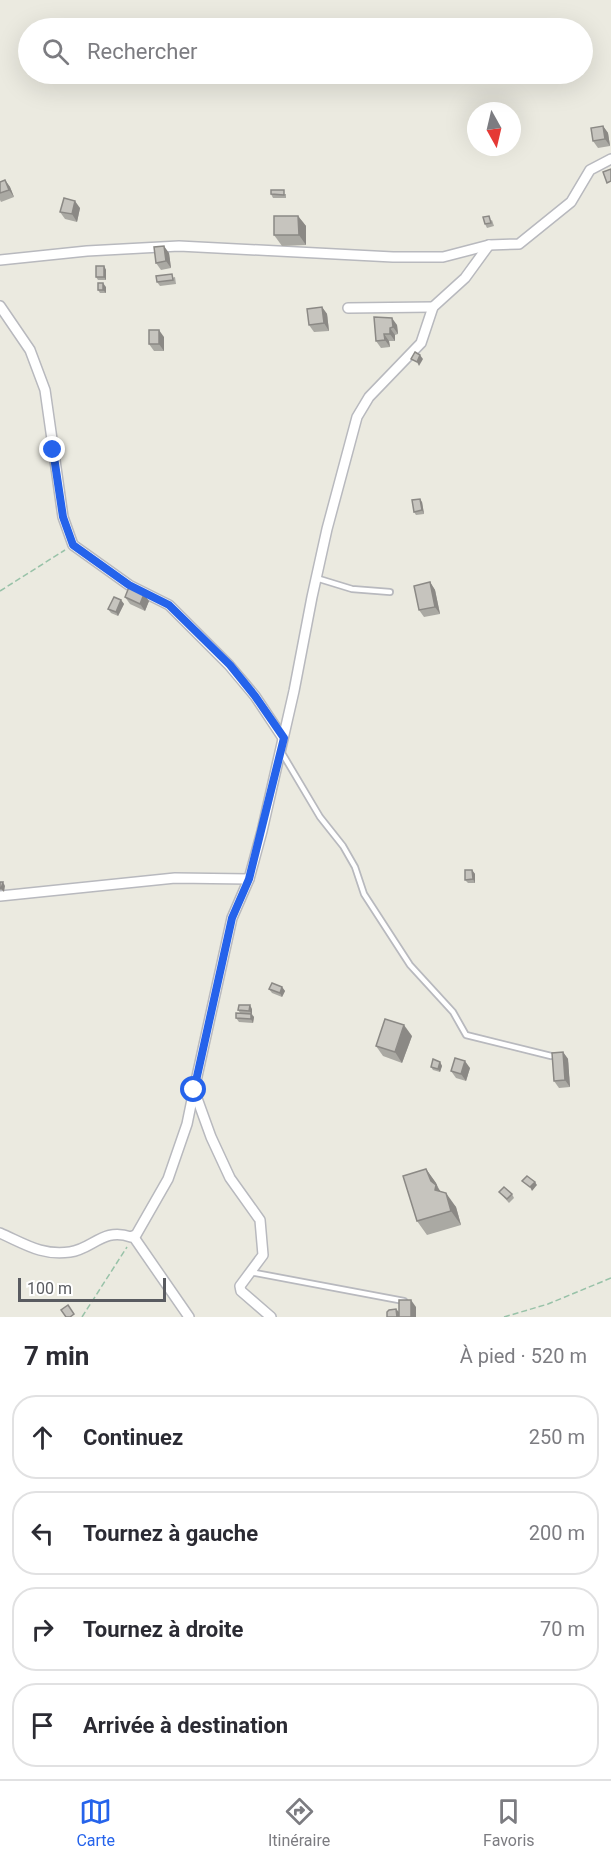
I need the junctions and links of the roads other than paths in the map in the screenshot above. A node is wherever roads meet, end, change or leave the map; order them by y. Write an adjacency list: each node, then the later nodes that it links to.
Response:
1 (611, 159): 2 (street)
2 (489, 245): 3 (street); 5 (street)
3 (0, 260)
4 (0, 306): 9 (street)
5 (433, 307): 6 (street); 7 (street)
6 (348, 308)
7 (316, 578): 8 (lane); 9 (street)
8 (390, 592)
9 (284, 738): 10 (street)
10 (281, 751): 11 (street); 13 (lane)
11 (249, 879): 12 (street); 14 (street)
12 (0, 896)
13 (551, 1056)
14 (194, 1090): 16 (street); 17 (street)
15 (0, 1233): 16 (street)
16 (133, 1236): 19 (street)
17 (250, 1272): 18 (lane); 20 (street)
18 (410, 1302)
19 (189, 1317)
20 (271, 1317)

